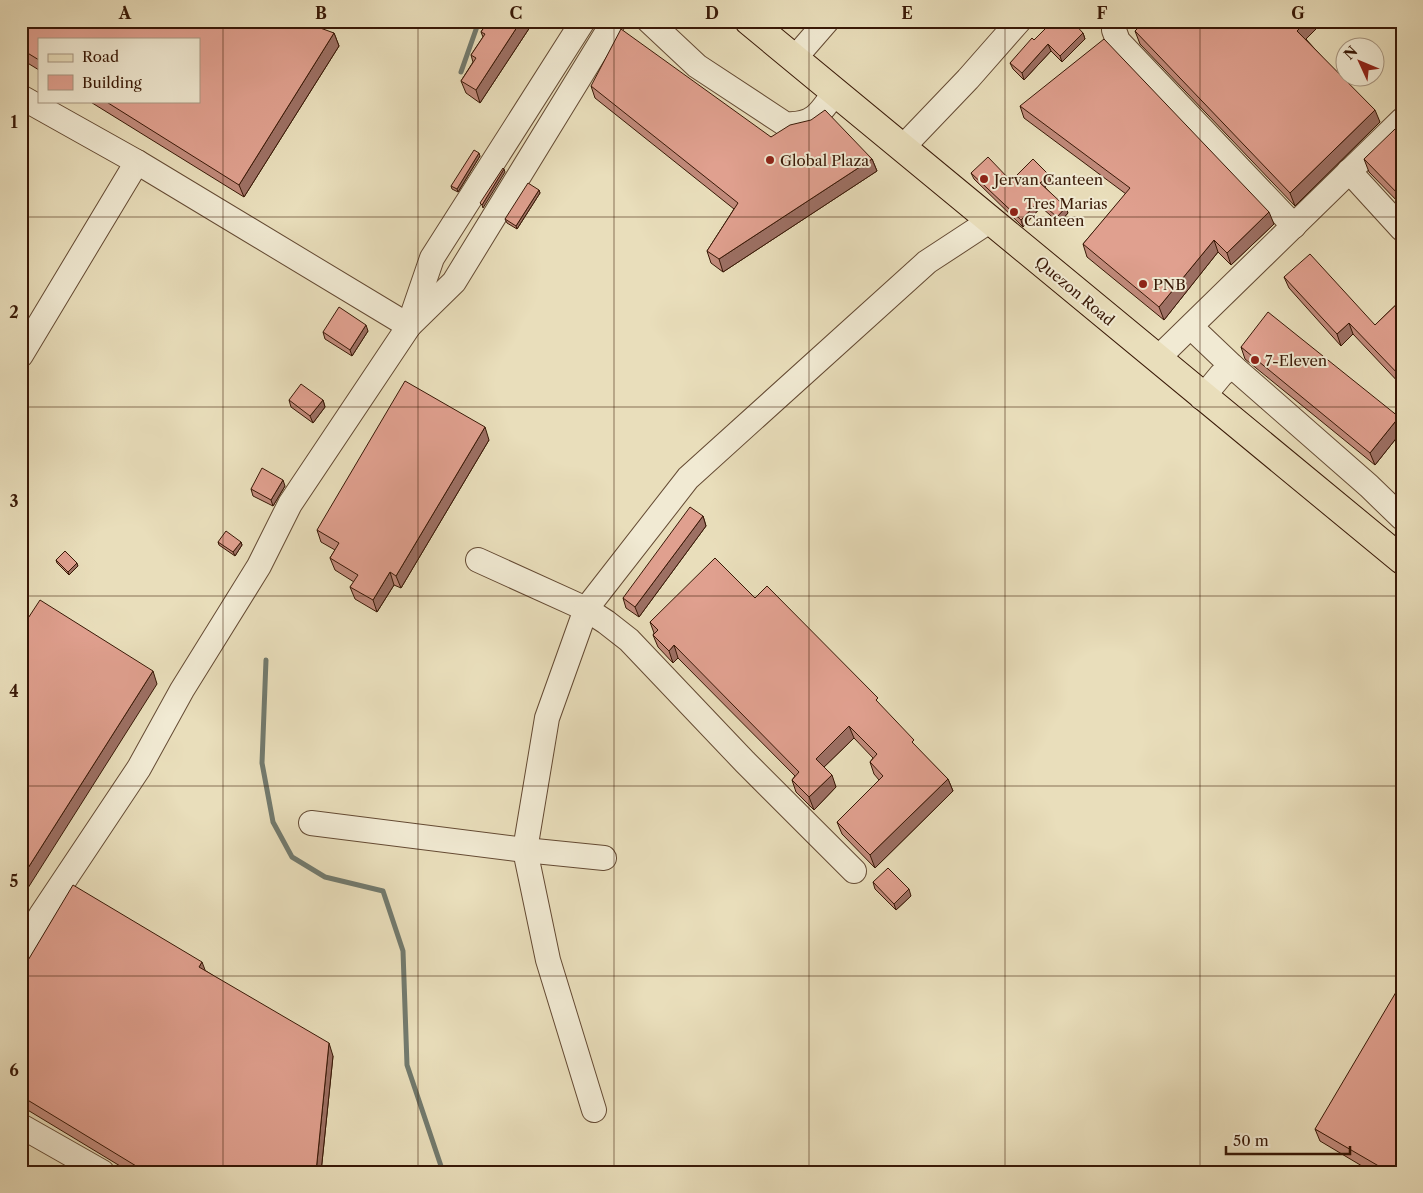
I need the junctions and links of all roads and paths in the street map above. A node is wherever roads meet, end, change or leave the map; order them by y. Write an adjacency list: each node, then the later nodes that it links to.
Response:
1 (583, 21): 18 (lane)
2 (614, 21): 18 (lane)
3 (649, 21): 9 (lane)
4 (749, 21): 8 (main road, Quezon Road)
5 (827, 21): 8 (lane)
6 (1019, 21): 12 (lane)
7 (1116, 21): 16 (lane)
8 (794, 59): 9 (main road, Quezon Road)
9 (834, 93): 12 (main road, Quezon Road)
10 (21, 96): 13 (lane)
11 (1402, 120): 14 (lane)
12 (902, 148): 15 (main road, Quezon Road)
13 (137, 162): 18 (lane); 20 (lane)
14 (1349, 171): 16 (lane); 17 (lane)
15 (991, 220): 21 (main road, Quezon Road); 27 (lane)
16 (1294, 226): 19 (lane)
17 (1402, 229)
18 (409, 326): 32 (lane)
19 (1191, 327): 21 (lane); 22 (lane)
20 (21, 355)
21 (1156, 360): 23 (main road, Quezon Road)
22 (1232, 366): 23 (lane); 24 (lane)
23 (1202, 398): 26 (main road, Quezon Road)
24 (1402, 518)
25 (478, 560): 27 (lane)
26 (1402, 560)
27 (586, 609): 29 (lane); 31 (lane)
28 (311, 823): 29 (lane)
29 (525, 850): 30 (lane); 33 (lane)
30 (604, 858)
31 (854, 871)
32 (21, 950)
33 (594, 1110)
34 (21, 1126): 35 (lane)
35 (102, 1172)

